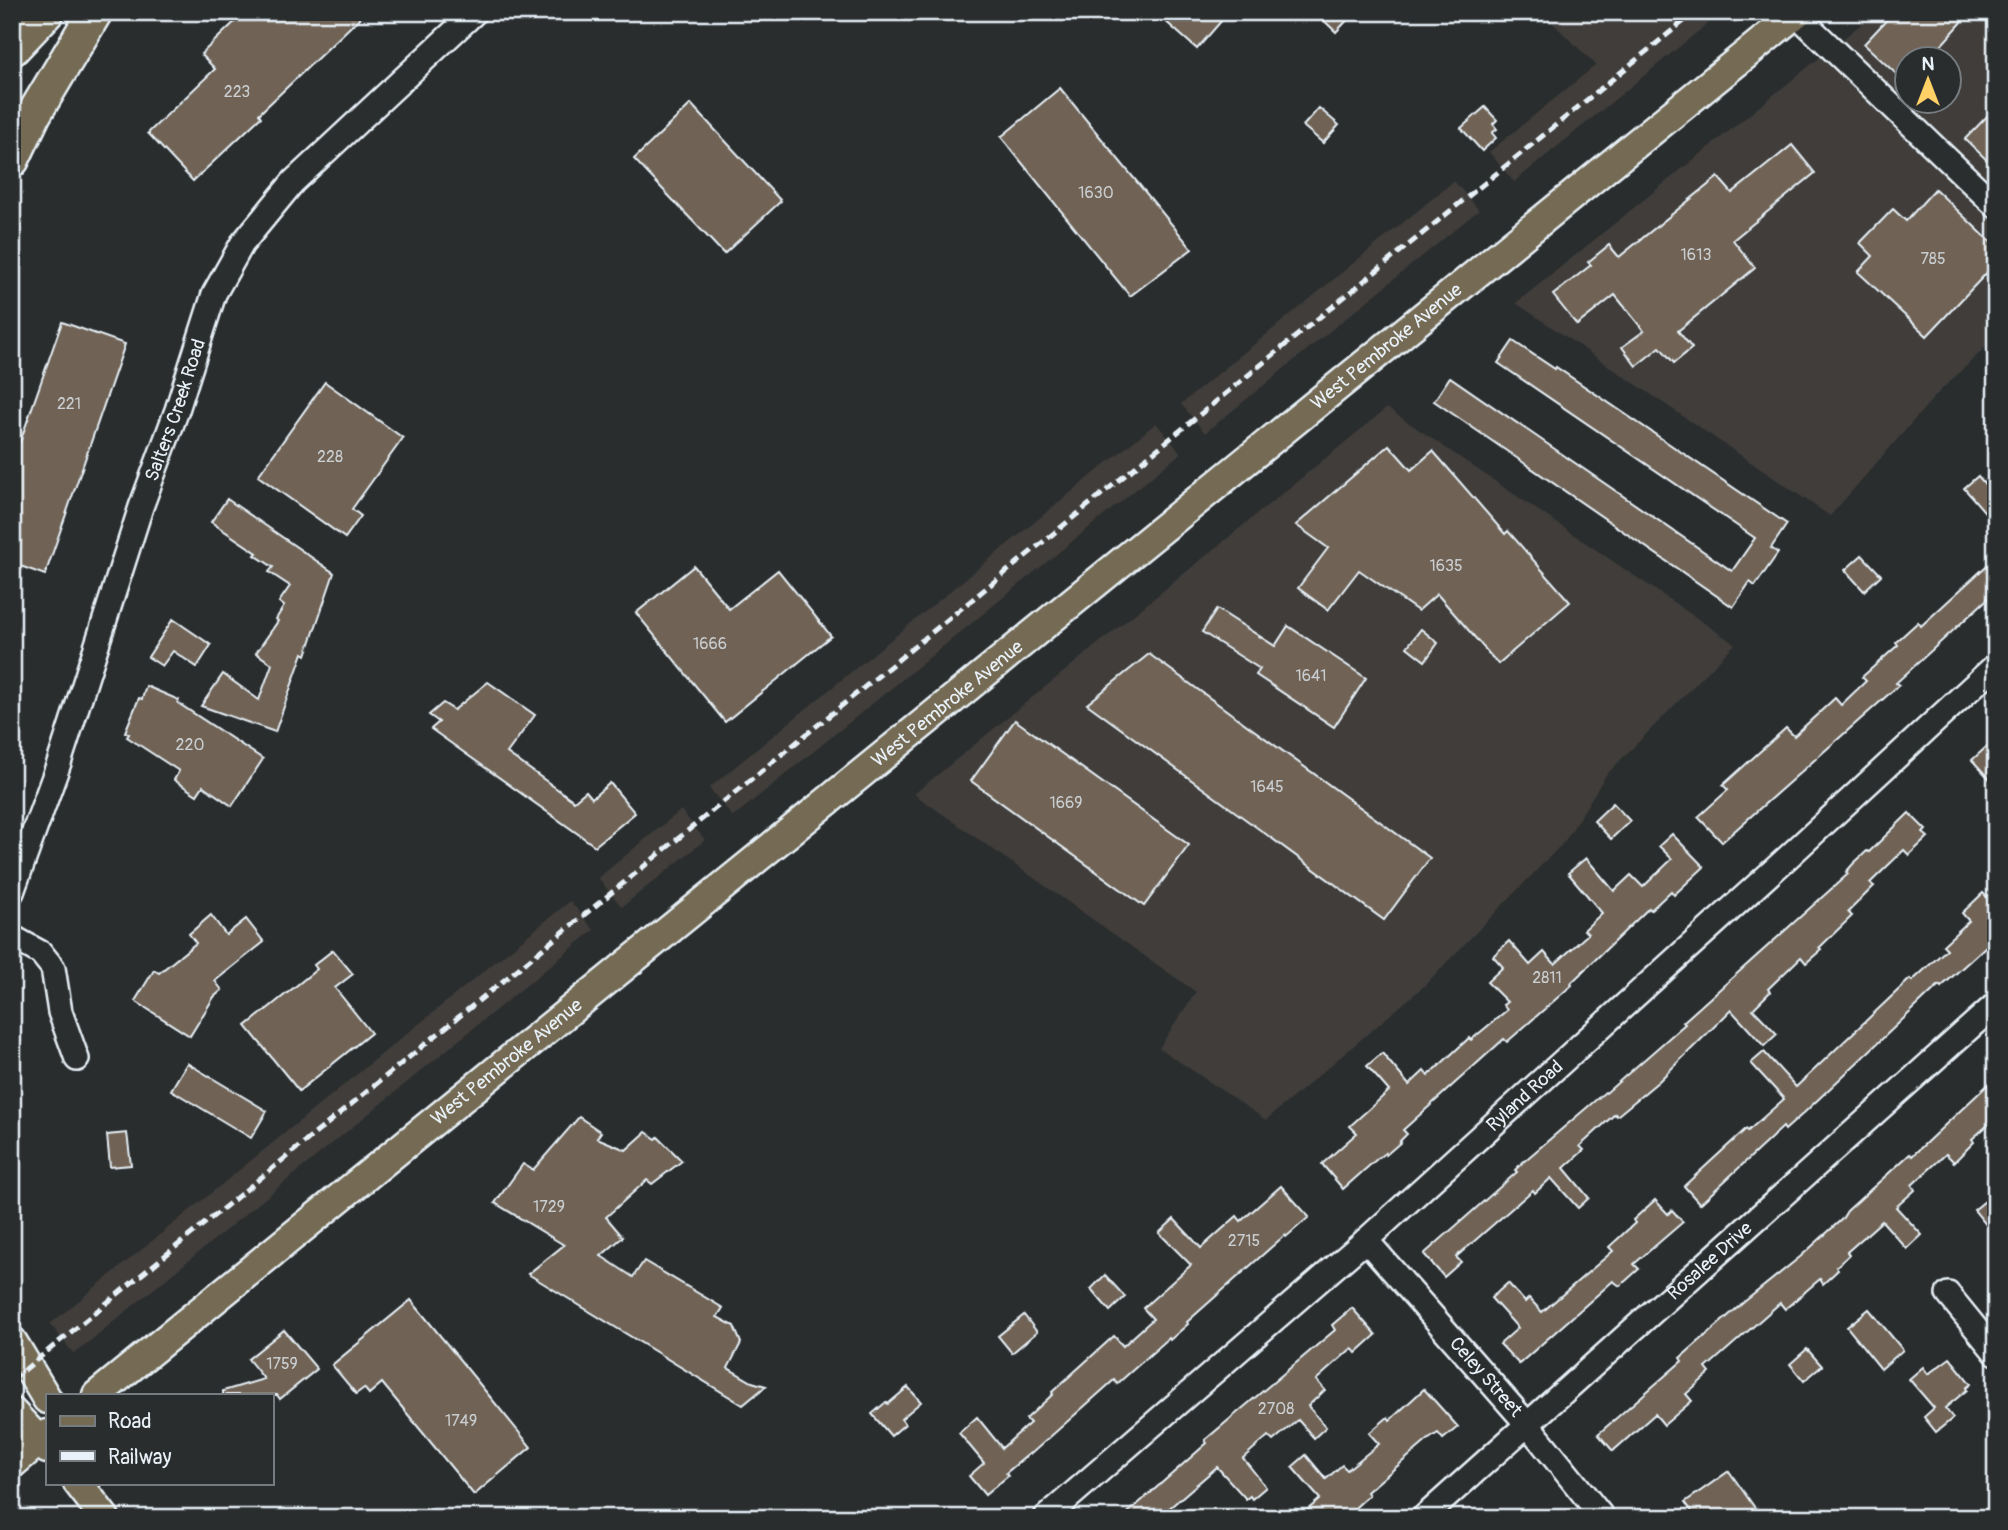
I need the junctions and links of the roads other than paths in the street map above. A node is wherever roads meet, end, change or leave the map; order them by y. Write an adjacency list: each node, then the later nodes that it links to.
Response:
1 (47, 12): 5 (highway)
2 (95, 12): 6 (highway)
3 (475, 12): 9 (street, Salters Creek Road)
4 (1797, 13): 7 (street); 17 (main road, West Pembroke Avenue)
5 (12, 49)
6 (12, 160)
7 (1996, 206)
8 (1996, 665): 13 (street, Ryland Road)
9 (12, 892)
10 (12, 937): 12 (street)
11 (1996, 1004): 20 (street, Rosalee Drive)
12 (77, 1059)
13 (1366, 1240): 20 (street, Celey Street); 27 (street, Ryland Road)
14 (1948, 1294): 16 (street)
15 (12, 1341): 18 (main road)
16 (1996, 1353)
17 (98, 1394)
18 (46, 1397)
19 (12, 1412): 21 (main road)
20 (1528, 1425): 28 (street, Rosalee Drive); 29 (street, Celey Street)
21 (45, 1441): 22 (main road)
22 (12, 1464)
23 (79, 1484): 25 (main road)
24 (103, 1484): 26 (main road)
25 (105, 1518)
26 (127, 1518)
27 (1045, 1518)
28 (1423, 1518)
29 (1603, 1518)

